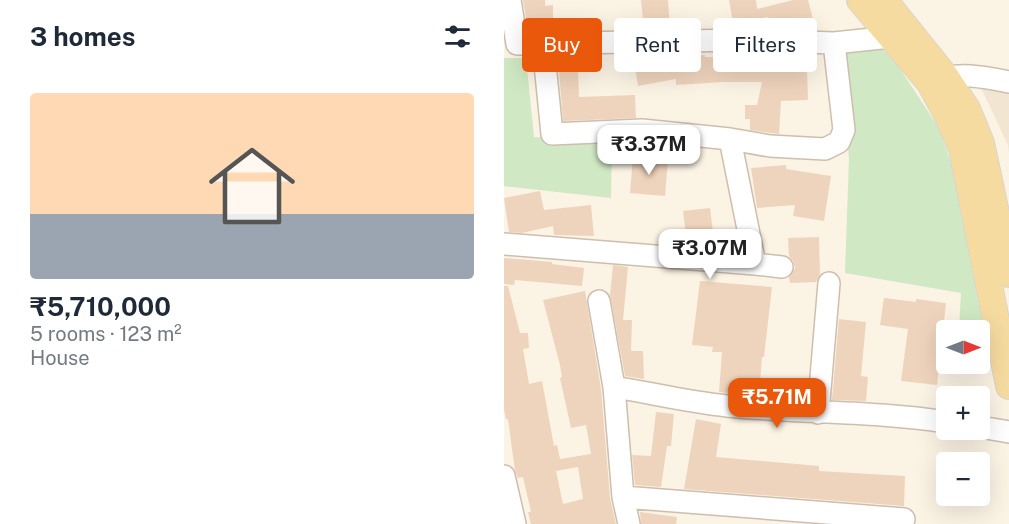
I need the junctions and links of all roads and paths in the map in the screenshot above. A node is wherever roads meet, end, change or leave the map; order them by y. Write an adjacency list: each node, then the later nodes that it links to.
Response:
1 (510, 0): 6 (street)
2 (860, 0): 4 (main road)
3 (884, 0): 9 (main road)
4 (891, 37): 7 (street); 9 (main road)
5 (602, 43): 7 (street)
6 (522, 44)
7 (834, 44): 11 (street)
8 (546, 72): 11 (street)
9 (938, 80): 10 (street); 15 (main road); 18 (main road)
10 (1009, 82)
11 (730, 139): 13 (street)
12 (504, 243): 13 (street)
13 (755, 264): 14 (street)
14 (782, 267)
15 (1009, 274)
16 (829, 283): 20 (street)
17 (599, 301): 19 (street)
18 (1009, 386)
19 (614, 387): 20 (street); 25 (street)
20 (818, 413): 21 (street)
21 (936, 420)
22 (990, 429): 23 (street)
23 (1009, 432)
24 (504, 476): 27 (street)
25 (623, 497): 26 (street); 28 (street)
26 (904, 519)
27 (515, 524)
28 (629, 524)

